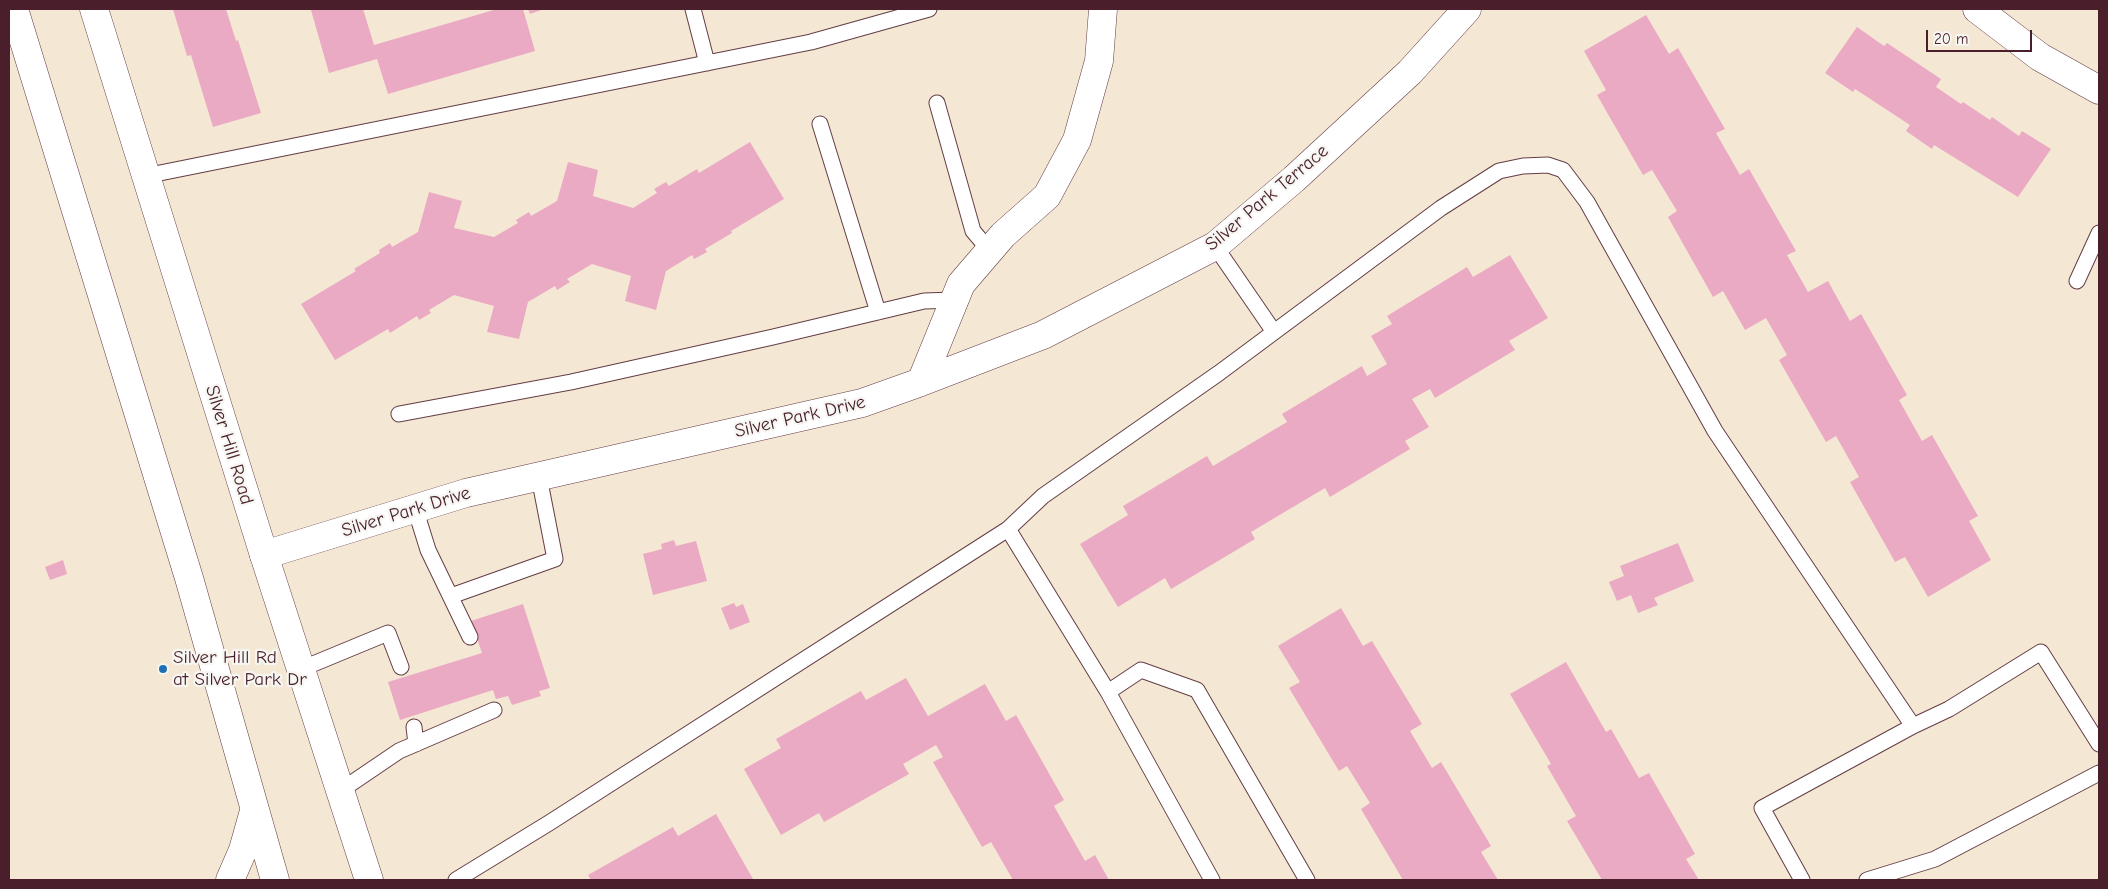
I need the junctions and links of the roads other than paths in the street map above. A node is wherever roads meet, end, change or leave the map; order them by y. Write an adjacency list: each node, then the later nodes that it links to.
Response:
1 (14, 9): 38 (street)
2 (94, 9): 12 (street, Silver Hill Road)
3 (693, 9): 8 (lane)
4 (929, 9): 8 (lane)
5 (1103, 9): 15 (street)
6 (1467, 9): 14 (street, Silver Park Terrace)
7 (1977, 9): 9 (street)
8 (707, 63): 12 (lane)
9 (2099, 90)
10 (937, 103): 15 (lane)
11 (820, 124): 18 (lane)
12 (145, 176): 25 (street, Silver Hill Road)
13 (2099, 233): 16 (lane)
14 (1215, 246): 19 (lane); 20 (street, Silver Park Terrace)
15 (990, 251): 17 (street)
16 (2076, 281)
17 (955, 300): 18 (lane); 20 (street)
18 (878, 312): 21 (lane)
19 (1274, 332): 24 (lane); 32 (lane)
20 (921, 382): 22 (street, Silver Park Drive)
21 (399, 414)
22 (539, 476): 23 (street, Silver Park Drive); 26 (lane)
23 (415, 508): 25 (street, Silver Park Drive); 26 (lane)
24 (1008, 529): 30 (lane); 42 (lane)
25 (264, 555): 29 (street, Silver Hill Road)
26 (451, 596): 27 (lane)
27 (470, 637)
28 (401, 667): 29 (lane)
29 (300, 669): 37 (street, Silver Hill Road)
30 (1108, 692): 43 (lane); 44 (lane)
31 (494, 710): 34 (lane)
32 (1914, 726): 35 (lane); 45 (lane)
33 (414, 727): 34 (lane)
34 (416, 744): 37 (lane)
35 (2099, 744)
36 (2099, 773): 46 (lane)
37 (340, 791): 41 (street, Silver Hill Road)
38 (254, 812): 39 (street); 40 (street)
39 (230, 880)
40 (275, 880)
41 (369, 880)
42 (456, 880)
43 (1212, 880)
44 (1307, 880)
45 (1802, 880)
46 (1867, 880)

